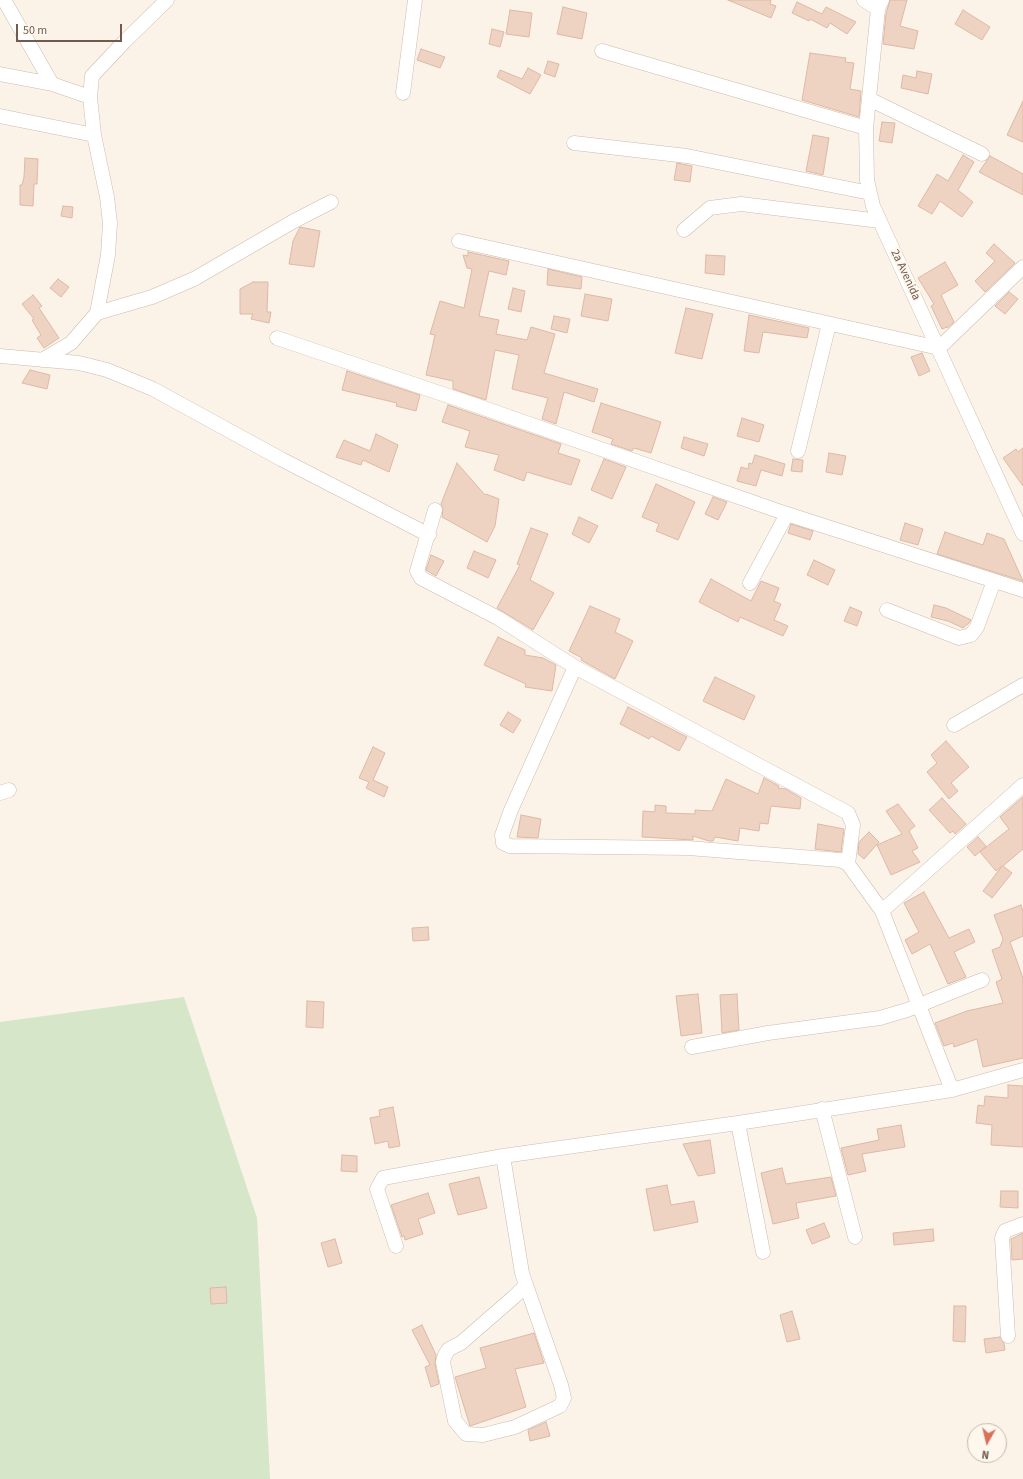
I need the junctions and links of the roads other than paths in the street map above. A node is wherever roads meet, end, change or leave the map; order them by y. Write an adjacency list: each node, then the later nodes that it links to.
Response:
1 (4, 0): 8 (street)
2 (167, 0): 10 (street)
3 (415, 0): 9 (street)
4 (864, 0): 5 (street)
5 (880, 5): 11 (street, 2a Avenida)
6 (602, 51): 13 (street)
7 (0, 74): 8 (street)
8 (52, 84): 10 (street)
9 (403, 93)
10 (90, 97): 14 (street)
11 (869, 99): 13 (street, 2a Avenida); 16 (street)
12 (0, 116): 14 (street)
13 (866, 128): 17 (street, 2a Avenida)
14 (94, 135): 23 (street)
15 (574, 143): 17 (street)
16 (982, 154)
17 (870, 193): 19 (street, 2a Avenida)
18 (331, 202): 23 (street)
19 (880, 221): 20 (street); 26 (street, 2a Avenida)
20 (684, 230)
21 (459, 241): 24 (street)
22 (1023, 267): 26 (street)
23 (97, 313): 28 (street)
24 (829, 324): 26 (street); 29 (street)
25 (277, 338): 31 (street)
26 (939, 348): 32 (street, 2a Avenida)
27 (0, 356): 28 (street)
28 (42, 360): 33 (street)
29 (798, 451)
30 (435, 510): 33 (street)
31 (787, 514): 34 (street); 35 (street)
32 (1023, 534)
33 (429, 535): 38 (street)
34 (994, 581): 36 (street); 37 (street)
35 (750, 583)
36 (1023, 590)
37 (887, 610)
38 (575, 667): 42 (street); 42 (street)
39 (1023, 685): 40 (street)
40 (954, 725)
41 (1023, 785): 43 (street)
42 (848, 864): 43 (street)
43 (882, 911): 45 (street)
44 (982, 980): 45 (street)
45 (919, 1005): 46 (street); 48 (street)
46 (692, 1047)
47 (1023, 1070): 48 (street)
48 (952, 1090): 49 (street)
49 (822, 1109): 50 (street); 53 (street)
50 (738, 1123): 51 (street); 55 (street)
51 (503, 1156): 54 (street); 56 (street)
52 (1023, 1224): 57 (street)
53 (855, 1237)
54 (396, 1246)
55 (763, 1252)
56 (526, 1285): 56 (street)
57 (1008, 1336)

